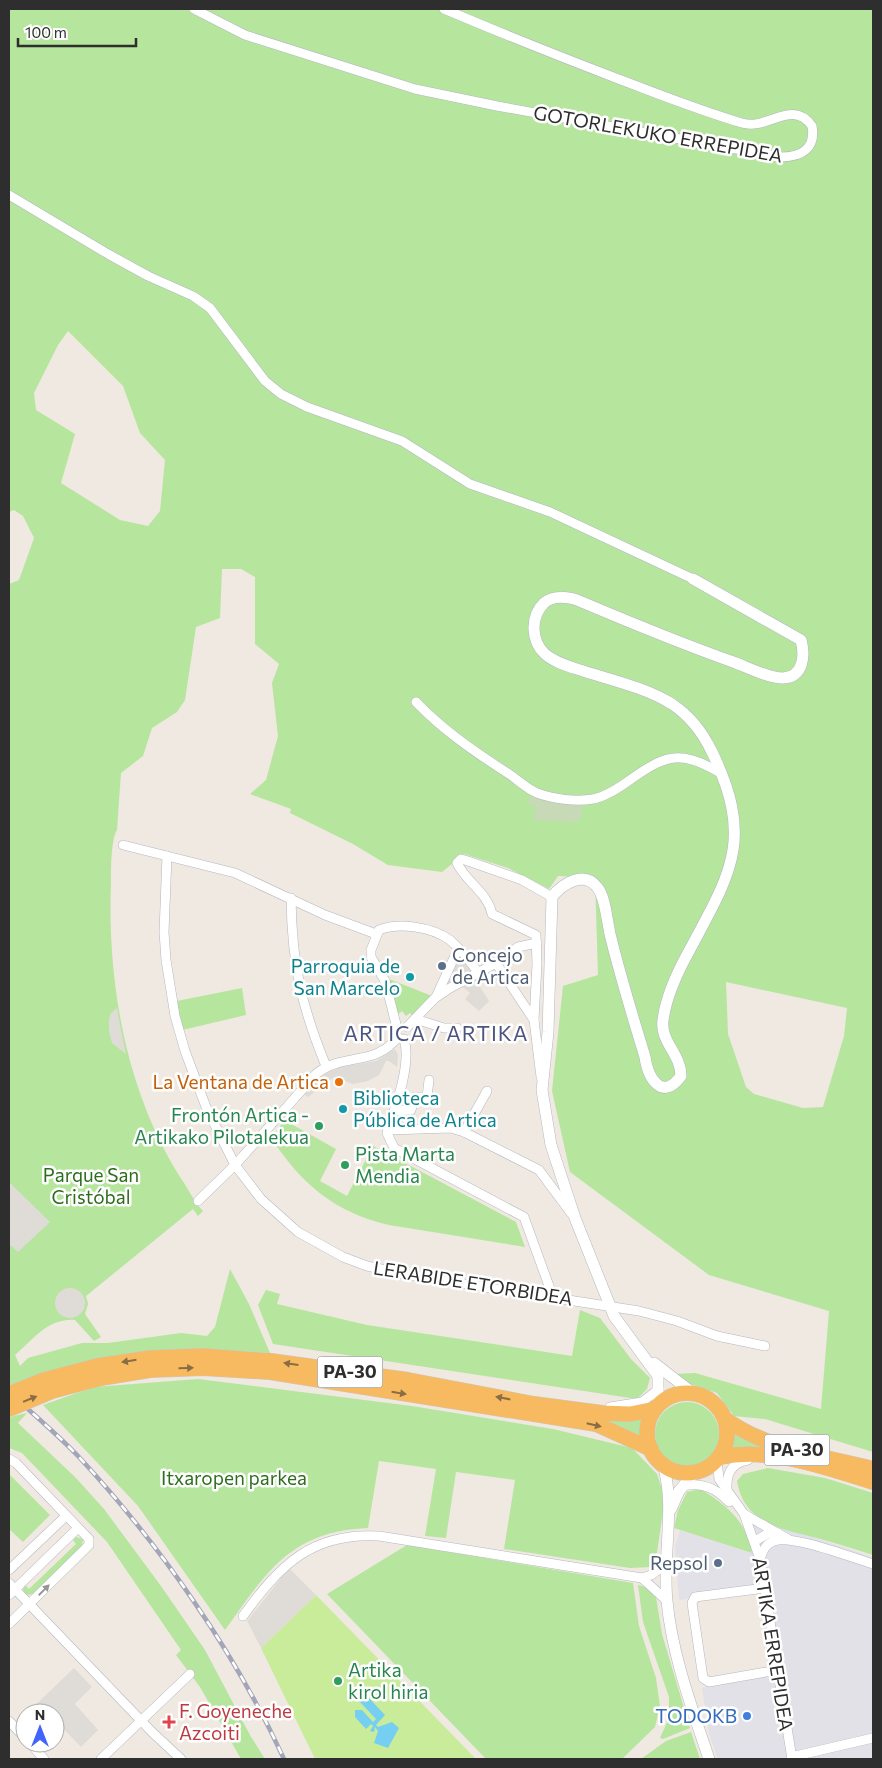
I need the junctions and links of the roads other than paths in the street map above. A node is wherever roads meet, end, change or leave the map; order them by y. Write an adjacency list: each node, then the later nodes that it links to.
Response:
1 (194, 9): 2 (street, GOTORLEKUKO ERREPIDEA)
2 (444, 9)
3 (9, 195): 4 (street)
4 (694, 579): 6 (street)
5 (416, 702): 6 (street)
6 (719, 772): 9 (street)
7 (124, 845): 8 (street)
8 (167, 856): 10 (street); 29 (street, LERABIDE ETORBIDEA)
9 (552, 897): 12 (street); 24 (street)
10 (291, 898): 11 (street); 22 (street)
11 (376, 934): 13 (street); 19 (street)
12 (537, 943): 14 (street); 18 (street)
13 (458, 948): 15 (street); 16 (street)
14 (496, 962): 15 (street); 18 (street)
15 (478, 972): 16 (street)
16 (435, 998): 17 (street)
17 (415, 1019): 19 (street); 20 (street)
18 (534, 1020): 24 (street)
19 (402, 1028): 21 (street)
20 (457, 1028)
21 (401, 1038): 22 (street); 26 (street)
22 (326, 1066): 29 (street)
23 (428, 1080): 26 (street)
24 (543, 1082): 31 (street)
25 (487, 1091): 28 (street)
26 (394, 1111): 27 (street)
27 (388, 1130): 28 (street); 32 (street)
28 (464, 1132): 31 (street)
29 (235, 1165): 30 (street); 32 (street, LERABIDE ETORBIDEA)
30 (198, 1201)
31 (574, 1218): 33 (street)
32 (553, 1297): 33 (street, LERABIDE ETORBIDEA)
33 (611, 1307): 34 (street); 35 (street, LERABIDE ETORBIDEA)
34 (634, 1345): 37 (street); 39 (street)
35 (765, 1346)
36 (48, 1386): 38 (highway, PA-30, bridge); 41 (highway, PA-30, one-way to 36, bridge); 42 (highway, PA-30, one-way to 36); 44 (highway, PA-30, one-way to 44)
37 (659, 1389): 40 (street); 42 (street)
38 (9, 1394)
39 (694, 1394): 40 (highway, PA-30); 43 (highway, PA-30)
40 (657, 1407): 42 (highway, PA-30); 44 (highway)
41 (9, 1409)
42 (586, 1411)
43 (725, 1419): 46 (highway); 49 (highway, PA-30)
44 (651, 1449): 47 (highway, PA-30)
45 (9, 1459): 56 (street)
46 (719, 1459): 48 (highway, PA-30); 50 (highway, PA-30); 53 (street, ARTIKA ERREPIDEA)
47 (663, 1464): 50 (highway); 54 (street)
48 (807, 1464): 51 (highway, PA-30); 53 (street)
49 (873, 1469)
50 (695, 1472): 52 (street)
51 (873, 1482)
52 (683, 1486): 54 (street); 58 (street, ARTIKA ERREPIDEA)
53 (727, 1492): 55 (street, ARTIKA ERREPIDEA)
54 (670, 1511): 64 (street)
55 (744, 1514): 58 (street, ARTIKA ERREPIDEA); 59 (street)
56 (66, 1516): 57 (street); 65 (street)
57 (78, 1528): 68 (street); 70 (street, one-way to 57)
58 (751, 1530): 61 (street, ARTIKA ERREPIDEA)
59 (778, 1533): 60 (street); 61 (street)
60 (788, 1539): 62 (street); 63 (street)
61 (755, 1541): 62 (street, ARTIKA ERREPIDEA)
62 (760, 1559): 67 (street, ARTIKA ERREPIDEA)
63 (873, 1564)
64 (665, 1566): 66 (street); 69 (street)
65 (9, 1570)
66 (642, 1578): 69 (street); 71 (street)
67 (765, 1588): 73 (street, ARTIKA ERREPIDEA); 73 (street)
68 (11, 1589): 70 (street)
69 (666, 1600): 80 (street)
70 (29, 1604): 72 (street); 75 (street)
71 (243, 1616)
72 (9, 1624)
73 (778, 1670): 77 (street, ARTIKA ERREPIDEA)
74 (190, 1674): 75 (street)
75 (141, 1721): 78 (street); 79 (street)
76 (873, 1738): 77 (street)
77 (792, 1758)
78 (101, 1759)
79 (181, 1759)
80 (709, 1759)

